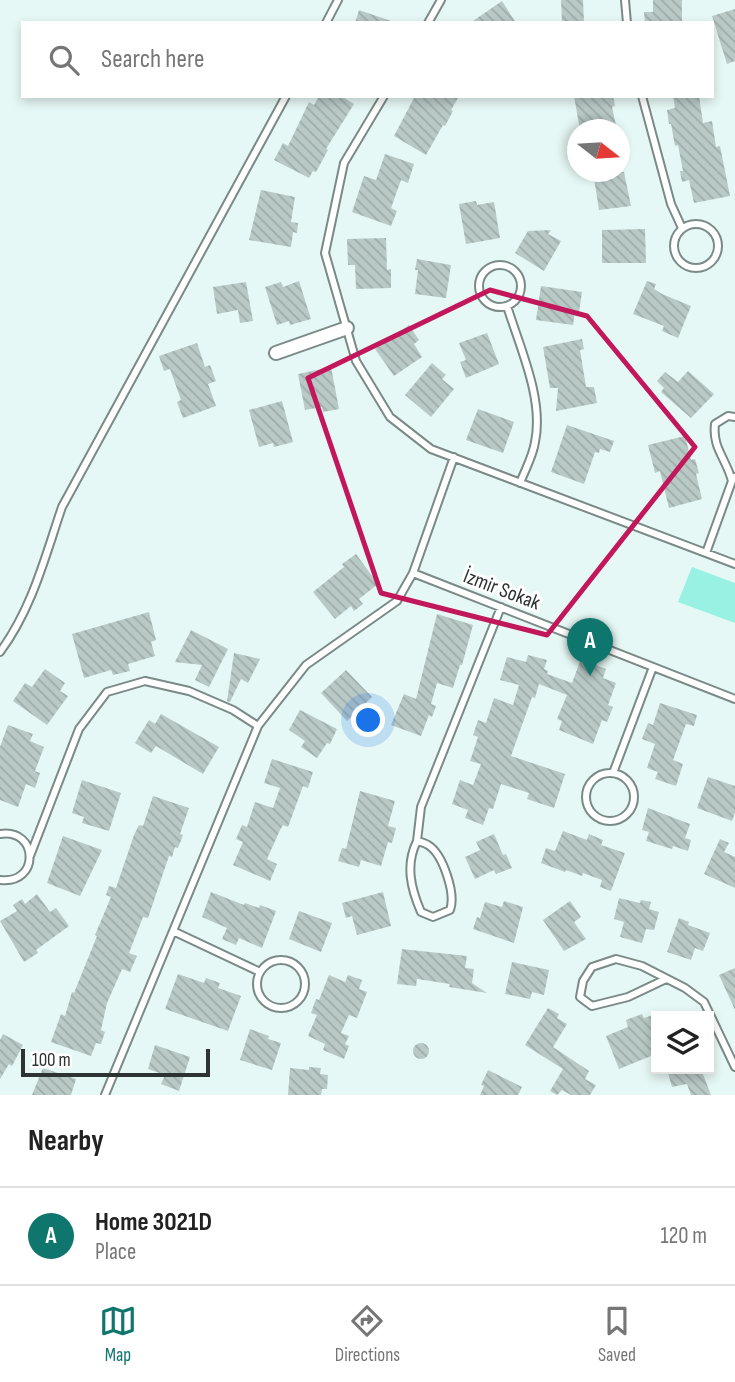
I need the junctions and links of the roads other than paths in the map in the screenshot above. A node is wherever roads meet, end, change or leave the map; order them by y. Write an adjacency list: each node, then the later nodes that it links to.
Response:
1 (338, 0): 4 (lane)
2 (441, 0): 5 (lane)
3 (625, 0): 6 (lane)
4 (327, 21)
5 (429, 21)
6 (627, 21)
7 (285, 98): 22 (lane)
8 (383, 98): 12 (lane)
9 (643, 98): 10 (lane)
10 (682, 228): 10 (lane)
11 (507, 306): 11 (lane); 17 (lane)
12 (346, 328): 13 (street); 15 (lane)
13 (276, 353)
14 (735, 416): 16 (lane)
15 (454, 457): 17 (lane); 20 (lane)
16 (734, 479): 18 (lane)
17 (520, 482): 18 (lane)
18 (706, 553): 19 (lane)
19 (735, 564)
20 (413, 573): 21 (lane, İzmir Sokak); 25 (lane)
21 (500, 607): 23 (lane, İzmir Sokak); 28 (lane)
22 (0, 652)
23 (653, 667): 24 (lane, İzmir Sokak); 26 (lane)
24 (735, 699)
25 (258, 726): 29 (lane); 31 (lane)
26 (614, 773): 26 (lane)
27 (0, 834): 29 (lane)
28 (417, 841): 28 (lane)
29 (30, 856): 30 (lane)
30 (0, 880)
31 (173, 931): 32 (lane); 35 (lane)
32 (260, 972): 32 (lane)
33 (666, 979): 33 (lane); 34 (lane)
34 (735, 1067)
35 (105, 1095)

